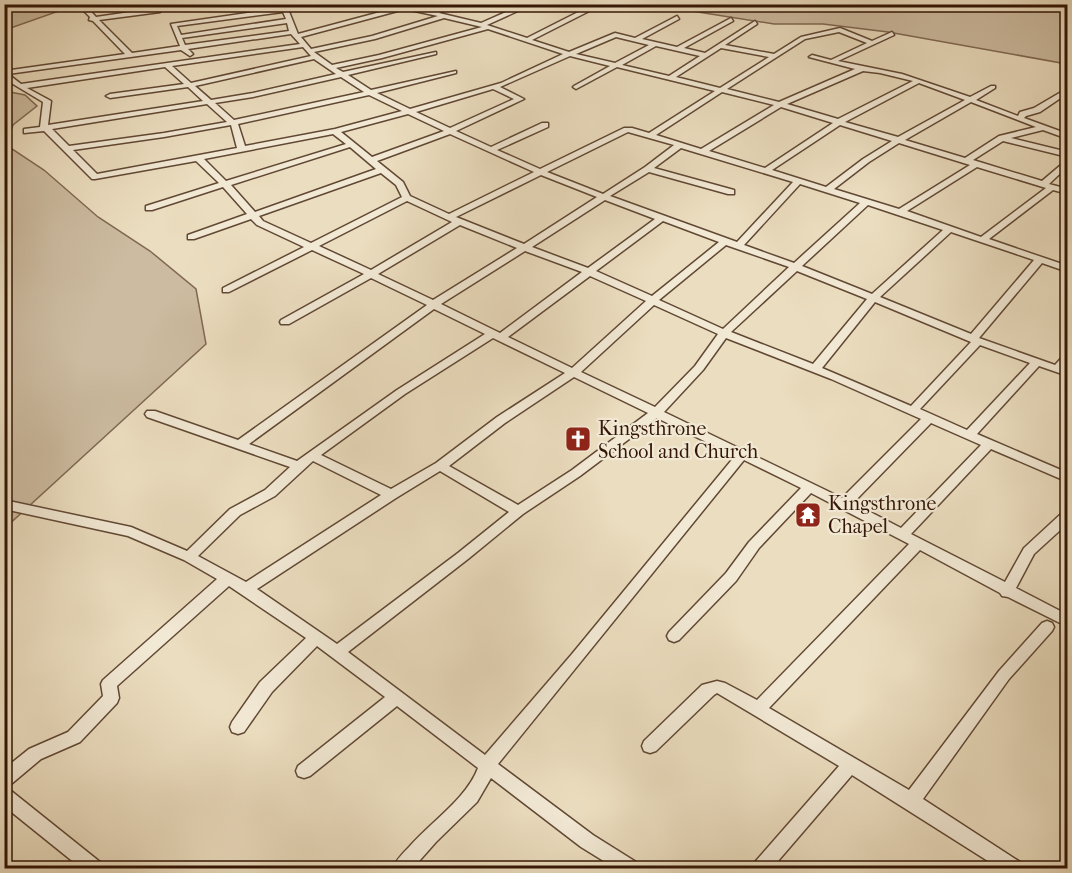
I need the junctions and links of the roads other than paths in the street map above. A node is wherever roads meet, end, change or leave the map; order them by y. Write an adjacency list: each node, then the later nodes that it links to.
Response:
1 (80, 4): 12 (street)
2 (165, 4): 12 (street)
3 (393, 4): 7 (street)
4 (456, 4): 9 (street)
5 (530, 4): 16 (street)
6 (600, 4): 20 (street)
7 (405, 6): 9 (street); 17 (street)
8 (283, 7): 14 (street); 19 (street)
9 (431, 14): 10 (street)
10 (444, 17): 16 (street); 28 (street)
11 (677, 18): 21 (street)
12 (91, 19): 32 (street)
13 (731, 20): 27 (street)
14 (287, 21): 17 (street); 19 (street)
15 (755, 23): 25 (street)
16 (485, 26): 20 (street); 40 (street)
17 (295, 34): 24 (street); 26 (street)
18 (892, 34): 22 (street)
19 (179, 37): 26 (street)
20 (527, 40): 30 (street)
21 (635, 40): 23 (street); 30 (street)
22 (872, 43): 33 (street); 37 (street)
23 (655, 44): 27 (street); 39 (street)
24 (303, 45): 28 (street); 36 (street)
25 (719, 46): 31 (street); 33 (street)
26 (184, 49): 32 (street); 36 (street)
27 (676, 50): 31 (street)
28 (310, 51): 34 (street)
29 (434, 53): 44 (street)
30 (569, 54): 39 (street); 49 (street)
31 (705, 55): 45 (street)
32 (131, 56): 43 (street)
33 (775, 56): 52 (street)
34 (315, 57): 40 (street); 47 (street)
35 (812, 57): 37 (street)
36 (198, 61): 38 (street)
37 (831, 62): 41 (street)
38 (167, 65): 47 (street); 48 (street)
39 (617, 66): 45 (street); 50 (street)
40 (330, 67): 44 (street)
41 (862, 69): 46 (street); 58 (street)
42 (454, 72): 54 (street)
43 (4, 74): 48 (street)
44 (341, 75): 54 (street); 57 (street)
45 (669, 79): 52 (street)
46 (917, 82): 56 (street); 61 (street)
47 (191, 84): 55 (street); 57 (street)
48 (16, 87): 65 (street)
49 (494, 87): 59 (street); 68 (street)
50 (576, 87)
51 (993, 87): 56 (street)
52 (720, 90): 58 (street); 69 (street)
53 (1068, 90): 60 (street)
54 (371, 93): 59 (street); 62 (street)
55 (110, 96)
56 (970, 100): 60 (street); 72 (street)
57 (209, 103): 62 (street); 65 (street)
58 (780, 104): 61 (street); 78 (street)
59 (409, 112): 67 (street); 68 (street)
60 (1020, 119): 64 (street)
61 (839, 122): 72 (street); 87 (street)
62 (234, 124): 75 (street); 76 (street)
63 (545, 125): 77 (street)
64 (1043, 128): 70 (street); 71 (street)
65 (47, 129): 66 (street); 75 (street)
66 (27, 131)
67 (335, 131): 73 (street); 76 (street)
68 (450, 131): 77 (street); 81 (street)
69 (651, 135): 74 (street); 88 (street)
70 (1068, 137)
71 (1002, 138): 79 (street); 82 (street)
72 (899, 142): 82 (street); 92 (street)
73 (352, 144): 81 (street); 90 (street)
74 (681, 144): 78 (street); 85 (street)
75 (66, 149): 80 (street)
76 (242, 150): 80 (street)
77 (490, 150): 88 (street)
78 (703, 151): 87 (street)
79 (1068, 155)
80 (198, 158): 90 (street)
81 (373, 160): 86 (street)
82 (966, 161): 84 (street)
83 (1068, 161): 91 (street)
84 (976, 164): 91 (street); 99 (street)
85 (648, 168): 93 (street); 95 (street)
86 (381, 170): 96 (street); 100 (street)
87 (766, 171): 89 (street)
88 (540, 172): 95 (street); 101 (street)
89 (798, 181): 92 (street); 109 (street)
90 (226, 185): 98 (street); 100 (street)
91 (1048, 186): 94 (street); 106 (street)
92 (827, 190): 97 (street)
93 (731, 192)
94 (1068, 192)
95 (604, 197): 102 (street); 108 (street)
96 (407, 198): 101 (street); 110 (street)
97 (866, 202): 99 (street); 112 (street)
98 (149, 208)
99 (900, 212): 104 (street)
100 (253, 214): 105 (street); 110 (street)
101 (449, 217): 103 (street)
102 (662, 218): 107 (street); 114 (street)
103 (459, 222): 108 (street); 115 (street)
104 (950, 228): 106 (street); 117 (street)
105 (191, 237)
106 (984, 239): 111 (street)
107 (725, 241): 109 (street); 118 (street)
108 (524, 246): 114 (street); 119 (street)
109 (738, 246): 112 (street)
110 (310, 247): 115 (street); 116 (street)
111 (1040, 259): 113 (street); 123 (street)
112 (797, 267): 117 (street); 121 (street)
113 (1068, 269)
114 (587, 271): 118 (street); 122 (street)
115 (371, 274): 119 (street); 120 (street)
116 (226, 290)
117 (873, 298): 123 (street); 126 (street)
118 (651, 302): 121 (street); 128 (street)
119 (433, 305): 122 (street); 135 (street)
120 (285, 322)
121 (724, 333): 126 (street); 130 (street)
122 (497, 335): 128 (street); 136 (street)
123 (976, 339): 125 (street); 129 (street)
124 (1068, 357): 127 (street)
125 (1037, 362): 127 (street); 133 (street)
126 (815, 369): 129 (street)
127 (1062, 371)
128 (574, 372): 130 (street); 139 (street)
129 (913, 410): 132 (street)
130 (656, 413): 137 (street); 145 (street)
131 (151, 414): 135 (street)
132 (929, 418): 133 (street); 144 (street)
133 (969, 435): 134 (street)
134 (989, 444): 140 (street); 147 (street)
135 (240, 445): 138 (street)
136 (312, 455): 138 (street); 142 (street)
137 (741, 456): 141 (street); 163 (street)
138 (299, 466): 149 (street)
139 (440, 466): 142 (street); 145 (street)
140 (1068, 478)
141 (808, 488): 144 (street); 155 (street)
142 (391, 495): 151 (street)
143 (4, 504): 149 (street)
144 (843, 504): 147 (street)
145 (518, 511): 157 (street)
146 (1068, 515): 152 (street)
147 (902, 535): 148 (street)
148 (918, 544): 152 (street); 159 (street)
149 (189, 557): 150 (street)
150 (227, 579): 151 (street); 165 (street)
151 (246, 589): 156 (street)
152 (1007, 592): 153 (street)
153 (1068, 622)
154 (1047, 627): 167 (street)
155 (674, 636)
156 (316, 638): 157 (street); 160 (street)
157 (337, 652): 158 (street)
158 (398, 697): 163 (street); 164 (street)
159 (758, 709): 161 (street); 162 (street)
160 (238, 726)
161 (650, 746)
162 (851, 764): 167 (street); 171 (street)
163 (487, 765): 169 (street); 170 (street)
164 (304, 771)
165 (4, 780)
166 (4, 795): 168 (street)
167 (911, 801): 172 (street)
168 (94, 868)
169 (402, 868)
170 (630, 868)
171 (761, 868)
172 (1014, 868)

